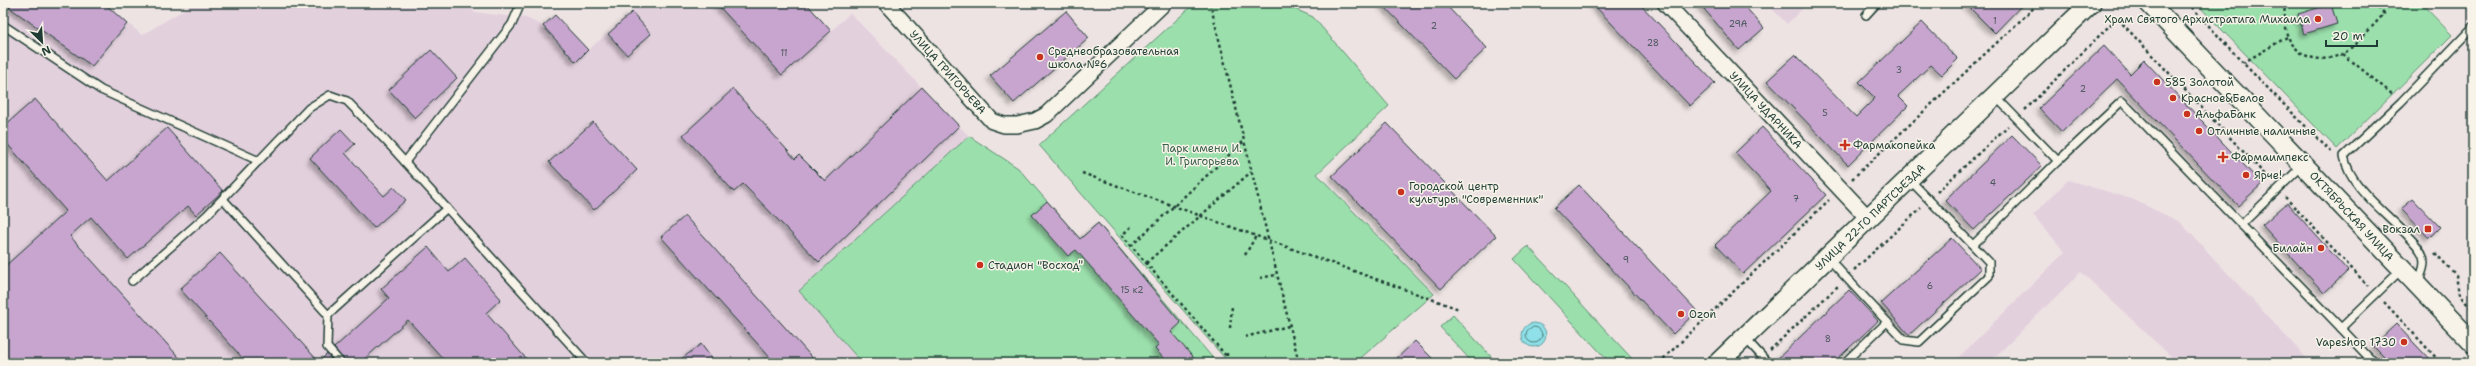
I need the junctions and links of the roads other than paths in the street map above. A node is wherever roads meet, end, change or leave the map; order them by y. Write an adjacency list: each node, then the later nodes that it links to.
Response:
1 (521, 3): 14 (lane)
2 (886, 3): 3 (street, УЛИЦА ГРИГОРЬЕВА)
3 (1164, 3)
4 (1665, 3): 19 (street, УЛИЦА УДАРНИКА)
5 (1877, 3): 8 (lane)
6 (2091, 3): 11 (street, УЛИЦА 22-ГО ПАРТСЪЕЗДА)
7 (2149, 3): 15 (street, ОКТЯБРЬСКАЯ УЛИЦА)
8 (1866, 16)
9 (3, 25): 12 (lane)
10 (2473, 27): 25 (lane)
11 (1996, 97): 13 (lane); 16 (street, УЛИЦА 22-ГО ПАРТСЪЕЗДА)
12 (259, 161): 14 (lane); 17 (lane)
13 (2058, 161): 20 (lane); 21 (lane)
14 (405, 162): 18 (lane)
15 (2303, 164): 20 (lane); 23 (street, ОКТЯБРЬСКАЯ УЛИЦА)
16 (1909, 179): 19 (street, УЛИЦА 22-ГО ПАРТСЪЕЗДА); 21 (lane)
17 (223, 199): 24 (lane); 26 (lane)
18 (447, 208): 26 (lane); 32 (lane)
19 (1868, 218): 22 (street, УЛИЦА 22-ГО ПАРТСЪЕЗДА)
20 (2241, 225): 28 (lane)
21 (1973, 245): 27 (lane)
22 (1827, 257): 27 (lane); 29 (street, УЛИЦА 22-ГО ПАРТСЪЕЗДА)
23 (2402, 269): 25 (street, ОКТЯБРЬСКАЯ УЛИЦА); 28 (lane)
24 (132, 281)
25 (2417, 285): 30 (street, ОКТЯБРЬСКАЯ УЛИЦА)
26 (328, 315): 31 (lane)
27 (1887, 322): 35 (lane)
28 (2341, 328): 36 (lane)
29 (1744, 338): 33 (street, УЛИЦА 22-ГО ПАРТСЪЕЗДА); 34 (lane)
30 (2473, 343)
31 (342, 363)
32 (587, 363)
33 (1718, 363)
34 (1768, 363)
35 (1844, 363)
36 (2374, 363)

